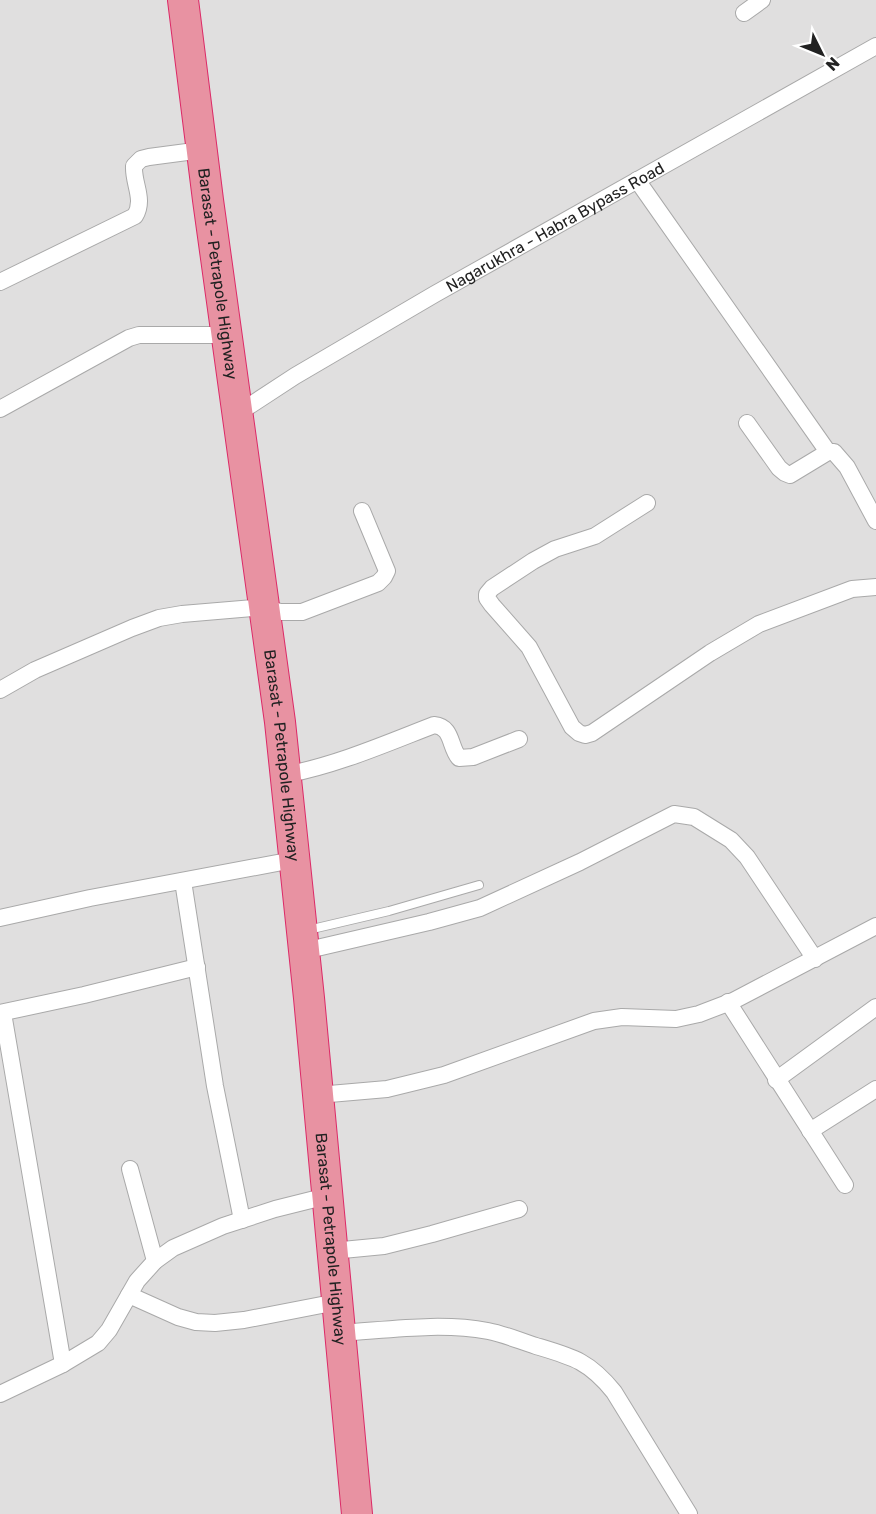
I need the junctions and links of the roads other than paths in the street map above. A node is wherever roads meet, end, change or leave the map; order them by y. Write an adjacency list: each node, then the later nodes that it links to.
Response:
1 (183, 0): 5 (highway, Barasat - Petrapole Highway)
2 (762, 0): 3 (street)
3 (744, 13)
4 (876, 46): 6 (street, Nagarukhra - Habra Bypass Road)
5 (202, 150): 7 (street); 8 (highway, Barasat - Petrapole Highway)
6 (637, 180): 10 (street, Nagarukhra - Habra Bypass Road); 12 (street)
7 (0, 282)
8 (227, 335): 9 (street); 10 (highway, Barasat - Petrapole Highway)
9 (0, 409)
10 (237, 414): 17 (highway, Barasat - Petrapole Highway)
11 (747, 423): 12 (street)
12 (828, 452): 15 (street)
13 (646, 503): 16 (street)
14 (362, 511): 17 (street)
15 (876, 520)
16 (876, 586)
17 (265, 608): 18 (street); 20 (highway, Barasat - Petrapole Highway)
18 (0, 690)
19 (519, 739): 20 (street)
20 (285, 776): 21 (highway, Barasat - Petrapole Highway)
21 (293, 860): 22 (street); 26 (highway, Barasat - Petrapole Highway)
22 (183, 881): 24 (street); 28 (street)
23 (479, 885): 26 (lane)
24 (0, 918)
25 (876, 926): 27 (street)
26 (303, 941): 27 (street); 34 (highway, Barasat - Petrapole Highway)
27 (815, 958): 29 (street)
28 (197, 967): 31 (street); 40 (street)
29 (728, 1002): 32 (street); 34 (street)
30 (876, 1007): 32 (street)
31 (2, 1013): 46 (street)
32 (776, 1080): 35 (street)
33 (876, 1089): 35 (street)
34 (318, 1095): 38 (highway, Barasat - Petrapole Highway)
35 (810, 1131): 37 (street)
36 (130, 1169): 42 (street)
37 (844, 1185)
38 (327, 1196): 40 (street); 41 (highway, Barasat - Petrapole Highway)
39 (519, 1209): 41 (street)
40 (242, 1220): 42 (street)
41 (332, 1251): 44 (highway, Barasat - Petrapole Highway)
42 (155, 1261): 43 (street)
43 (129, 1295): 44 (street); 46 (street)
44 (337, 1302): 45 (highway, Barasat - Petrapole Highway)
45 (340, 1333): 48 (highway, Barasat - Petrapole Highway); 49 (street)
46 (63, 1364): 47 (street)
47 (0, 1394)
48 (357, 1514)
49 (689, 1514)

